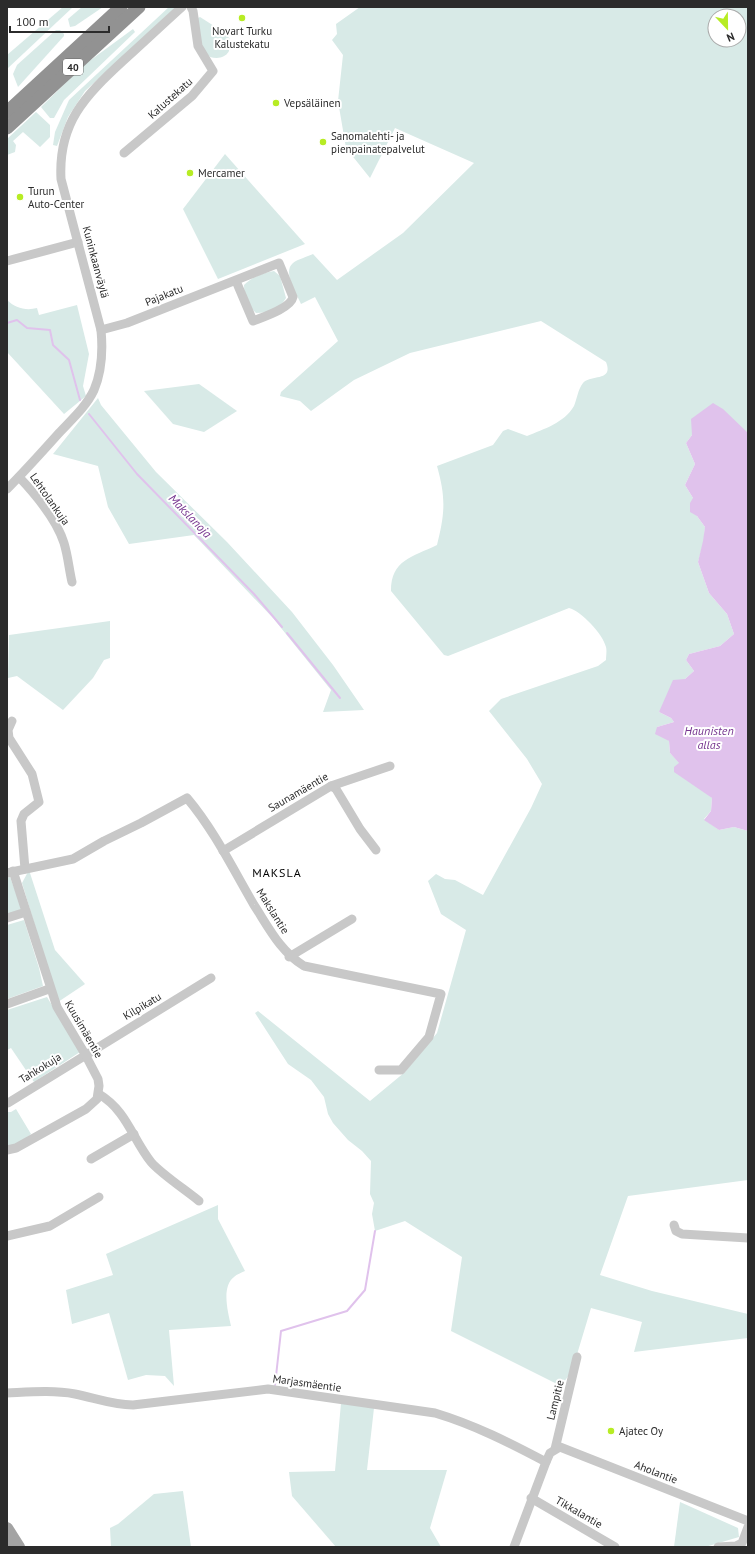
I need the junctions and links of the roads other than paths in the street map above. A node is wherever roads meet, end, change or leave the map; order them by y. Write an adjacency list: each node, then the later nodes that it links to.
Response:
1 (120, 7): 5 (highway, 40)
2 (139, 7): 6 (highway, 40)
3 (182, 7): 8 (street, Kuninkaanväylä)
4 (191, 7): 7 (street, Kalustekatu)
5 (7, 112)
6 (7, 128)
7 (124, 153)
8 (78, 242): 9 (street); 11 (street, Kuninkaanväylä)
9 (7, 261)
10 (236, 281): 10 (street, Pajakatu); 11 (street, Pajakatu)
11 (101, 330): 12 (street, Kuninkaanväylä)
12 (11, 483): 13 (street, Lehtolankuja)
13 (72, 582)
14 (12, 721): 19 (street)
15 (390, 766): 16 (street, Saunamäentie)
16 (331, 786): 17 (street); 18 (street, Saunamäentie)
17 (376, 850)
18 (223, 851): 19 (street, Makslantie); 24 (street, Makslantie)
19 (25, 869): 20 (street, Makslantie)
20 (10, 872): 21 (street, Kuusimäentie)
21 (26, 912): 22 (street); 26 (street, Kuusimäentie)
22 (7, 918)
23 (352, 919): 24 (street)
24 (290, 957): 29 (street, Makslantie)
25 (211, 978): 28 (street, Kilpikatu)
26 (49, 989): 27 (street); 28 (street, Kuusimäentie)
27 (7, 1004)
28 (85, 1054): 30 (street, Kuusimäentie); 31 (street, Tahkokuja)
29 (379, 1070)
30 (99, 1094): 32 (street); 33 (street)
31 (8, 1103)
32 (134, 1134): 34 (street); 36 (street)
33 (7, 1150)
34 (91, 1159)
35 (98, 1197): 38 (street)
36 (199, 1201)
37 (674, 1225): 39 (street)
38 (7, 1236)
39 (748, 1238)
40 (577, 1357): 42 (street, Lampitie)
41 (7, 1393): 43 (street, Marjasmäentie)
42 (555, 1449): 43 (street); 45 (street, Aholantie)
43 (546, 1462): 44 (street)
44 (532, 1498): 46 (street); 47 (street, Tikkalantie)
45 (747, 1520): 48 (street)
46 (514, 1547)
47 (615, 1547)
48 (718, 1547)

